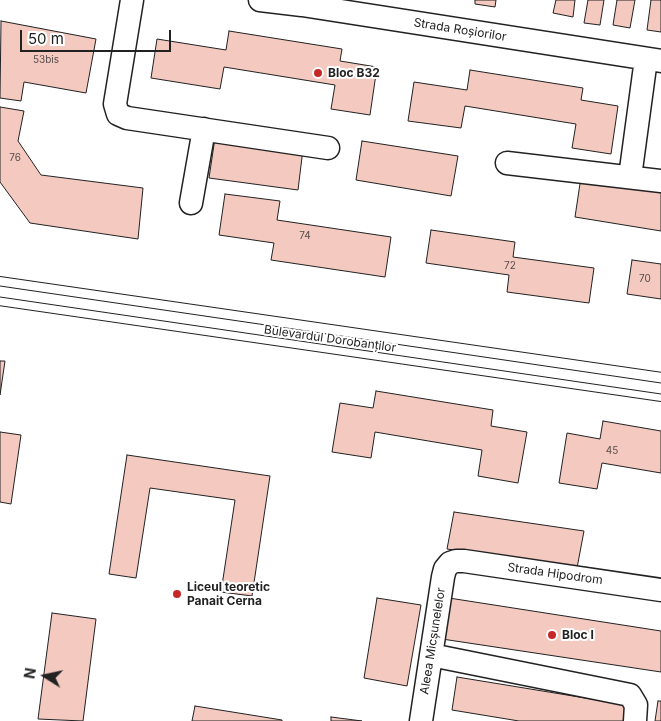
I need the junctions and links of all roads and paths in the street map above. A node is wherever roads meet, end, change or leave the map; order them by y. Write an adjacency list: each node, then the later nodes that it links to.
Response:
1 (132, 0): 5 (street)
2 (260, 0): 3 (street, Strada Roșiorilor)
3 (303, 3): 4 (street, Strada Roșiorilor)
4 (654, 60): 8 (street)
5 (204, 129): 6 (street); 10 (street)
6 (328, 148)
7 (507, 163): 8 (street)
8 (630, 177): 9 (street)
9 (661, 181)
10 (192, 203)
11 (0, 291): 12 (main road, Bulevardul Dorobanților)
12 (661, 387)
13 (450, 564): 14 (street, Strada Hipodrom); 15 (street, Aleea Micșunelelor)
14 (661, 590)
15 (431, 655): 16 (street, Aleea Micșunelelor); 17 (street)
16 (421, 721)
17 (635, 721)

